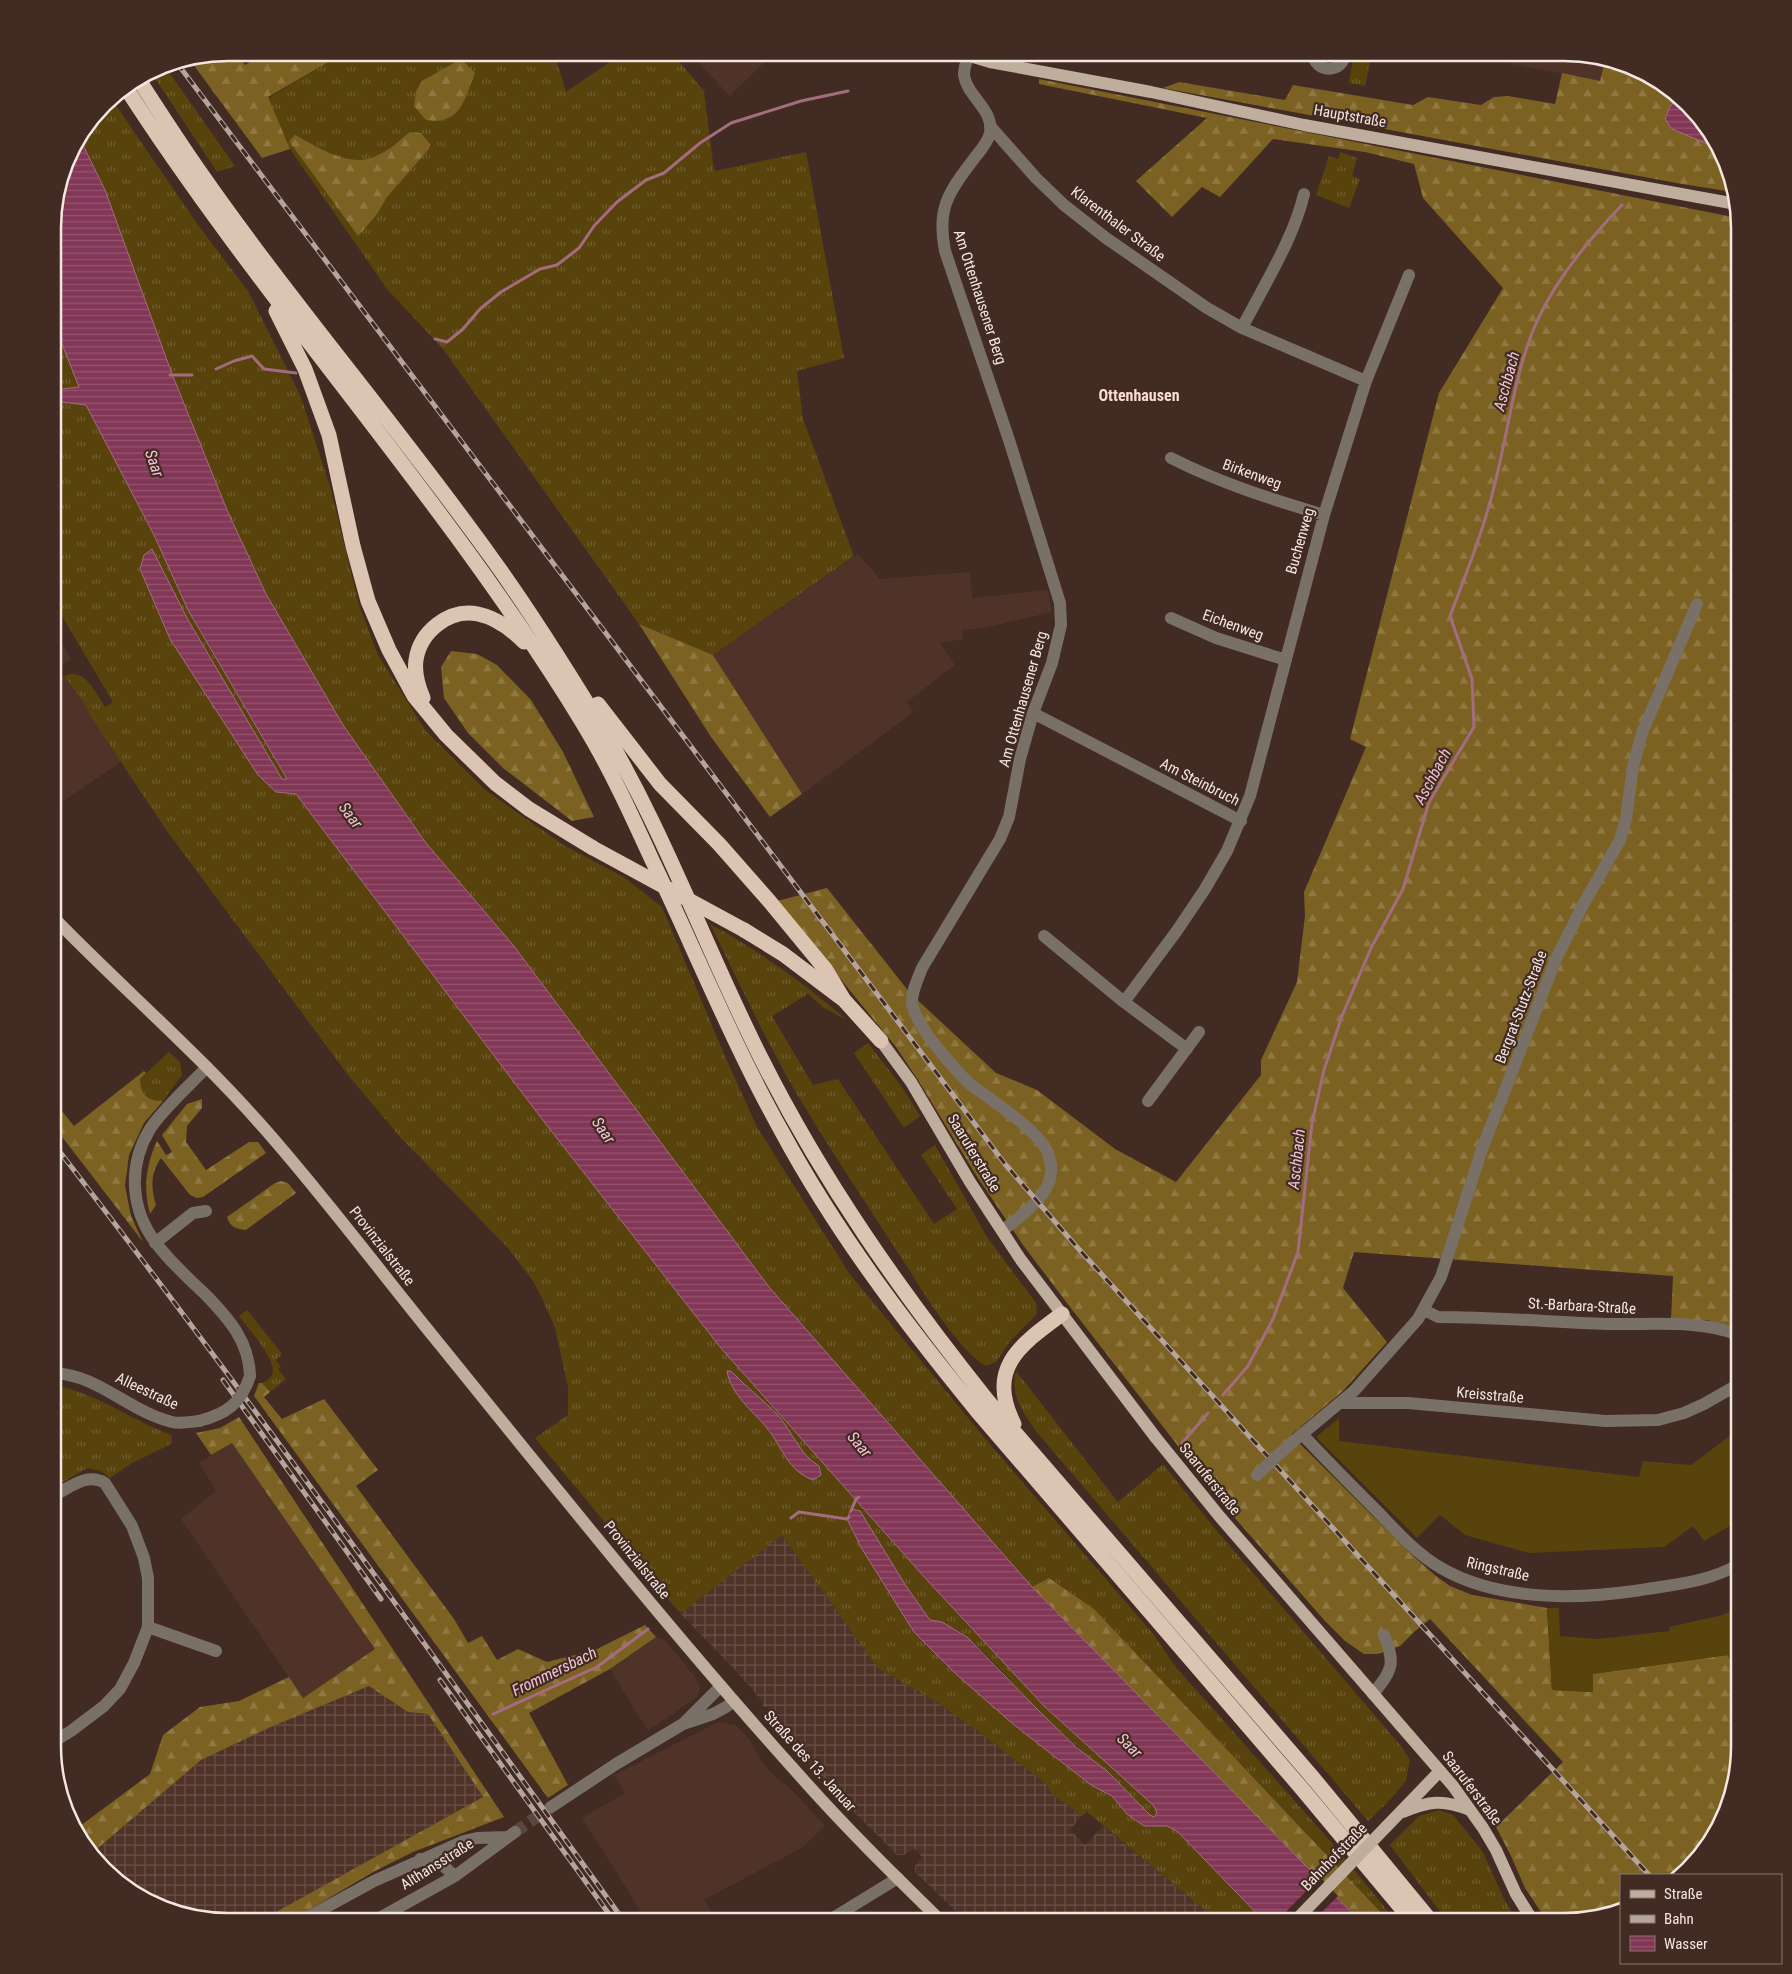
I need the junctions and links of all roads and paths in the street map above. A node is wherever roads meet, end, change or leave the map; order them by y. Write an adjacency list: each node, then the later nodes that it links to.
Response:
1 (964, 62): 7 (street)
2 (1004, 62): 9 (main road, Hauptstraße)
3 (1316, 62): 4 (street)
4 (1343, 62)
5 (142, 85): 18 (highway)
6 (130, 93): 10 (highway)
7 (990, 126): 12 (street, Klarenthaler Straße); 22 (street, Am Ottenhausener Berg)
8 (1304, 194): 12 (street)
9 (1729, 203)
10 (246, 261): 20 (highway); 21 (highway)
11 (1410, 275): 13 (street, Buchenweg)
12 (1242, 328): 13 (street, Klarenthaler Straße)
13 (1366, 381): 15 (street, Buchenweg)
14 (1171, 458): 15 (street, Birkenweg)
15 (1324, 515): 19 (street, Buchenweg)
16 (1697, 604): 36 (street, Bergrat-Stutz-Straße)
17 (1171, 618): 19 (street, Eichenweg)
18 (549, 642): 26 (highway); 43 (highway)
19 (1286, 660): 23 (street, Buchenweg)
20 (545, 665): 21 (highway); 68 (highway)
21 (429, 713): 26 (highway, bridge)
22 (1033, 713): 23 (street, Am Steinbruch); 34 (street, Am Ottenhausener Berg)
23 (1241, 821): 27 (street, Am Steinbruch)
24 (62, 926): 31 (main road, Provinzialstraße)
25 (1044, 936): 27 (street)
26 (844, 1000): 29 (highway)
27 (1124, 1002): 30 (street)
28 (1199, 1032): 30 (street)
29 (881, 1041): 34 (main road, Saaruferstraße)
30 (1187, 1049): 32 (street)
31 (207, 1067): 35 (street, Alleestraße); 47 (main road, Provinzialstraße)
32 (1148, 1101)
33 (206, 1211): 35 (street)
34 (1002, 1231): 37 (main road, Saaruferstraße)
35 (155, 1243): 39 (street, Alleestraße, bridge)
36 (1424, 1310): 38 (street, St.-Barbara-Straße); 41 (street, Bergrat-Stutz-Straße)
37 (1062, 1314): 43 (highway); 52 (main road, Saaruferstraße)
38 (1731, 1332)
39 (61, 1375)
40 (1731, 1389): 41 (street, Kreisstraße)
41 (1341, 1403): 42 (street)
42 (1302, 1434): 44 (street, bridge); 46 (street, Ringstraße)
43 (1032, 1452): 69 (highway)
44 (1257, 1475)
45 (61, 1492): 48 (street)
46 (1731, 1568)
47 (662, 1616): 51 (main road, Straße des 13. Januar)
48 (148, 1627): 50 (street); 55 (street)
49 (1384, 1635): 52 (street)
50 (216, 1651)
51 (722, 1686): 53 (main road, Straße des 13. Januar); 54 (street)
52 (1373, 1694): 56 (main road, Saaruferstraße)
53 (734, 1701): 54 (street); 62 (main road, Straße des 13. Januar)
54 (683, 1724): 57 (street)
55 (61, 1736)
56 (1440, 1771): 58 (main road, Saaruferstraße); 59 (main road, Bahnhofstraße)
57 (551, 1807)
58 (1470, 1810): 59 (main road, Bahnhofstraße); 70 (main road, Saaruferstraße)
59 (1396, 1815): 67 (main road, Bahnhofstraße, bridge)
60 (420, 1860): 61 (street); 61 (street, Althansstraße); 63 (street)
61 (455, 1876): 64 (street, Althansstraße)
62 (898, 1878): 65 (street); 66 (main road, Straße des 13. Januar)
63 (317, 1913)
64 (390, 1913)
65 (842, 1913)
66 (932, 1913)
67 (1304, 1913)
68 (1405, 1913)
69 (1424, 1913)
70 (1527, 1913)

